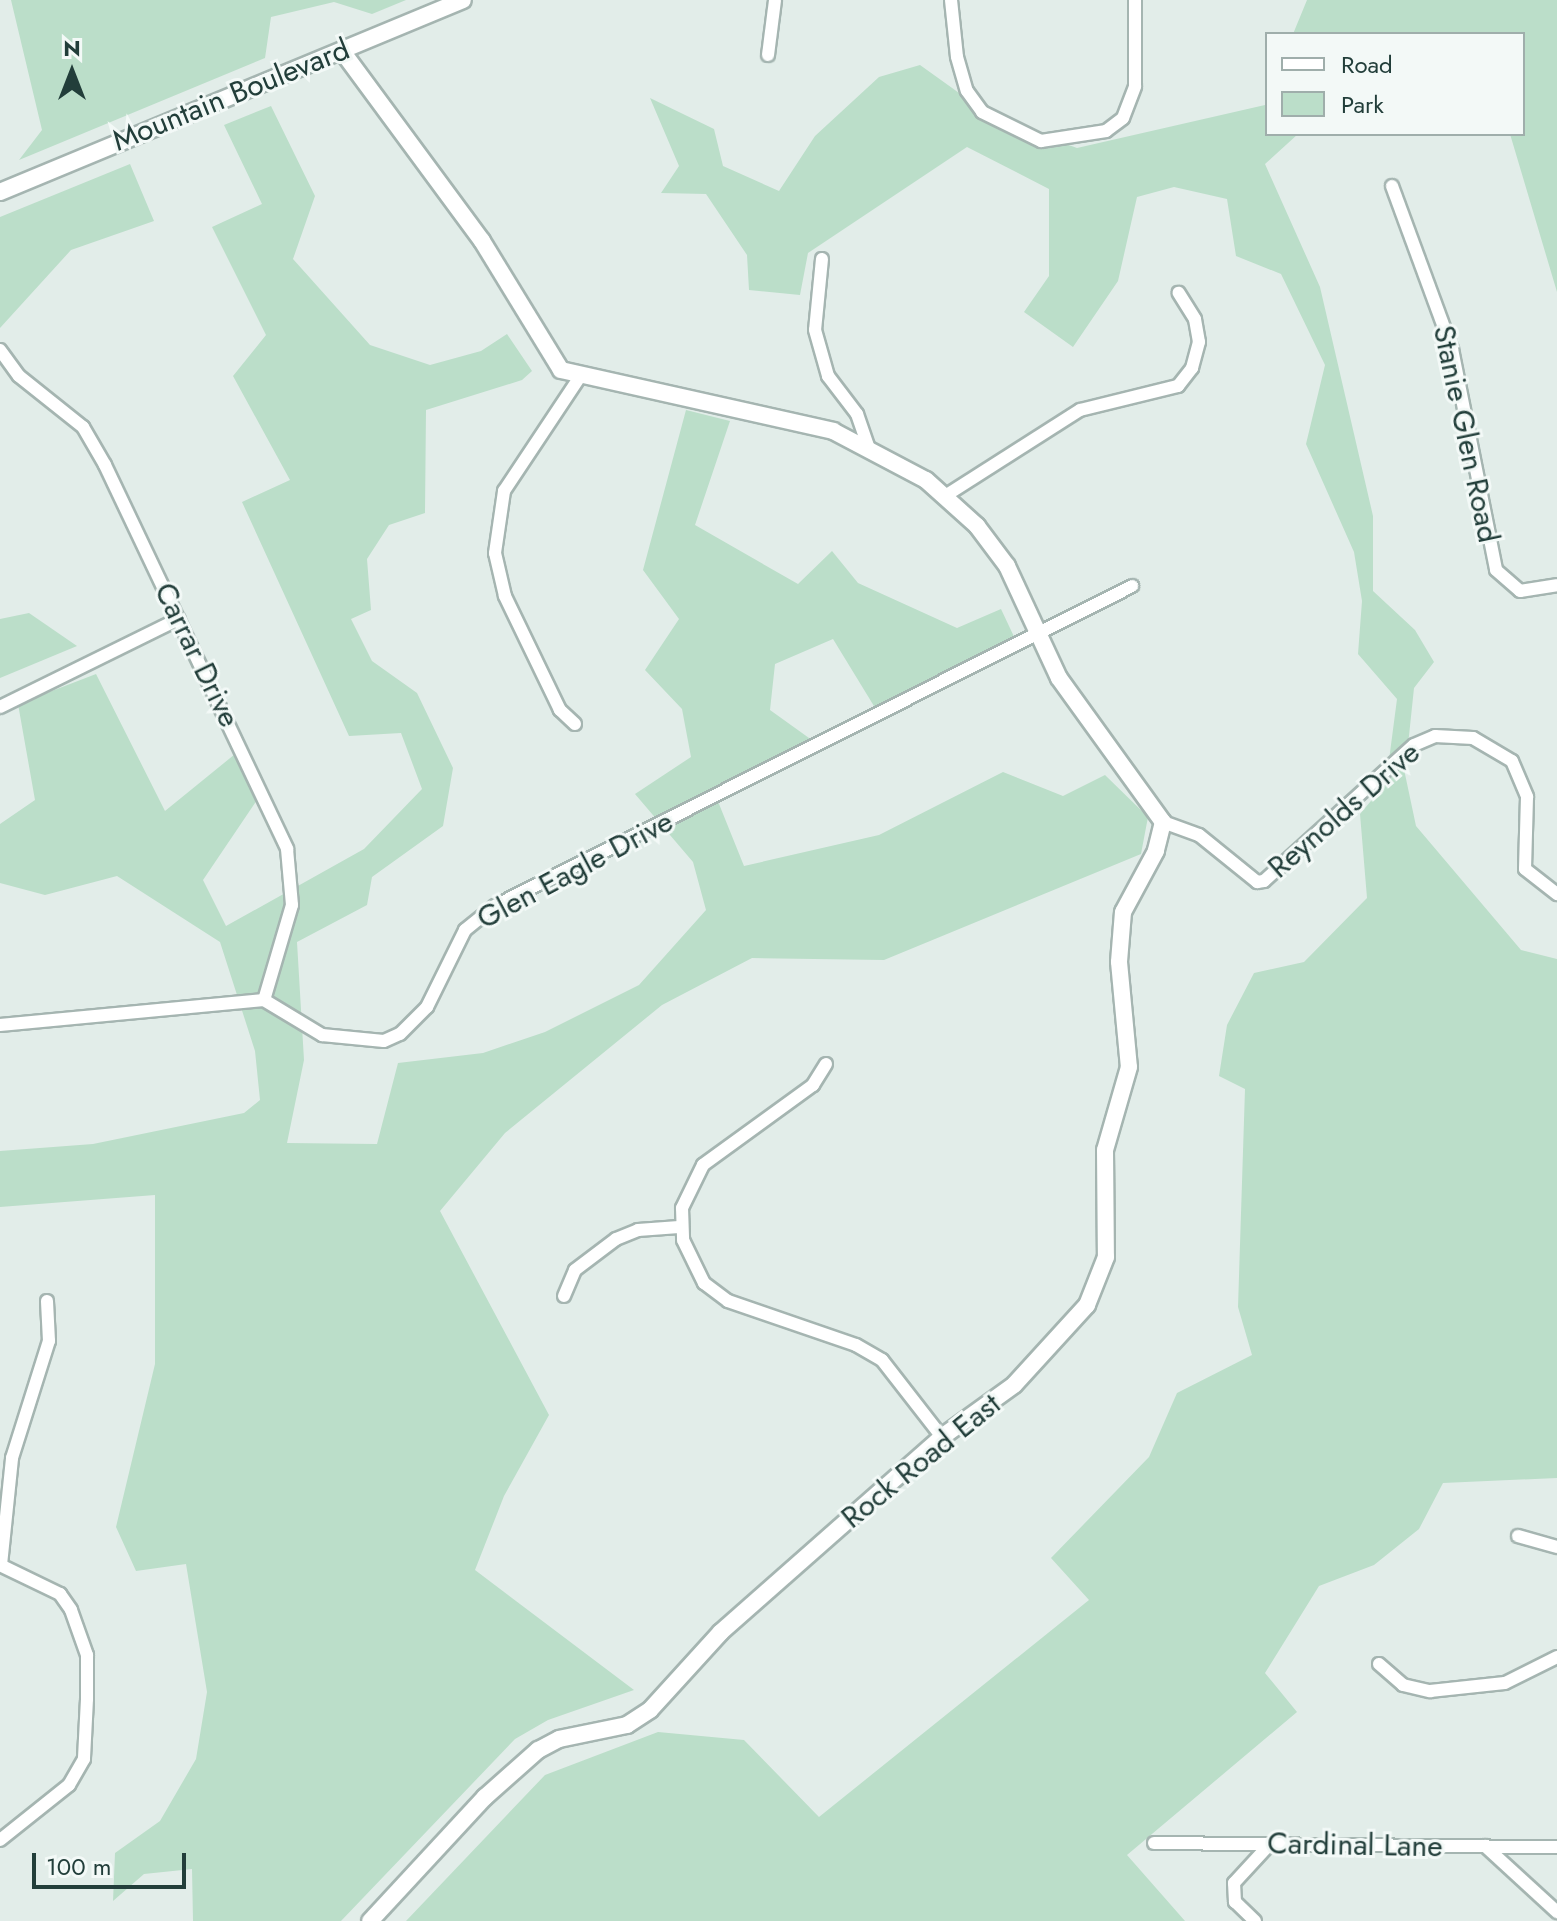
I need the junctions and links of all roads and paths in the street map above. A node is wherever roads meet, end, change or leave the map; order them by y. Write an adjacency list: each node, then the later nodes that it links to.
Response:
1 (463, 0): 5 (street, Mountain Boulevard)
2 (775, 0): 6 (street)
3 (951, 0): 4 (street)
4 (1135, 0)
5 (342, 51): 8 (street, Mountain Boulevard); 12 (street)
6 (768, 55)
7 (1392, 186): 15 (street, Stanie Glen Road)
8 (0, 192)
9 (822, 259): 13 (street)
10 (1179, 293): 14 (street)
11 (0, 350): 17 (street, Carrar Drive)
12 (579, 378): 13 (street); 20 (street)
13 (869, 448): 14 (street)
14 (945, 496): 18 (street)
15 (1557, 585)
16 (1132, 586): 18 (street, Glen Eagle Drive)
17 (179, 619): 19 (street); 23 (street, Carrar Drive)
18 (1037, 632): 21 (street); 23 (street, Glen Eagle Drive)
19 (0, 707)
20 (575, 724)
21 (1163, 822): 22 (street, Reynolds Drive); 29 (street, Rock Road East)
22 (1557, 894)
23 (264, 1000): 24 (street)
24 (0, 1025)
25 (826, 1064): 26 (street)
26 (679, 1227): 27 (street); 29 (street)
27 (564, 1296)
28 (47, 1301): 32 (street)
29 (942, 1437): 41 (street, Rock Road East)
30 (1518, 1536): 31 (street)
31 (1557, 1547)
32 (1, 1565): 35 (street)
33 (1557, 1657): 34 (street)
34 (1379, 1664)
35 (0, 1840)
36 (1154, 1843): 37 (street, Cardinal Lane)
37 (1270, 1844): 38 (street, Cardinal Lane); 42 (street)
38 (1485, 1846): 39 (street, Cardinal Lane); 40 (street)
39 (1557, 1847)
40 (1557, 1912)
41 (370, 1921)
42 (1255, 1921)

